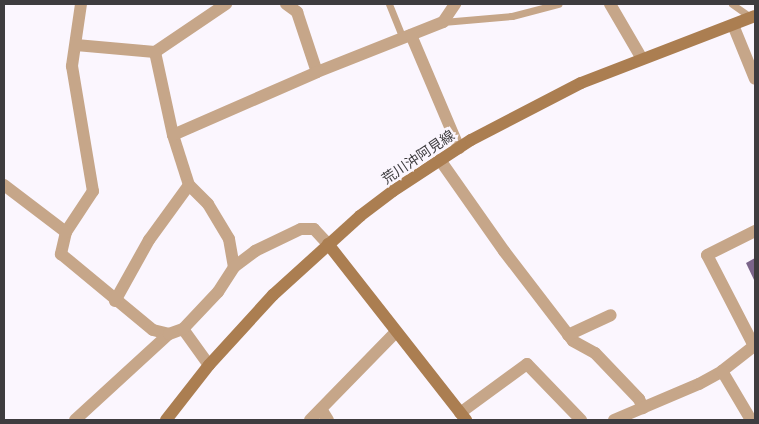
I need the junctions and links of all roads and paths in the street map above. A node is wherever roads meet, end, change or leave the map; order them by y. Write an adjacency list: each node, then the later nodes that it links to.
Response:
1 (81, 4): 13 (street)
2 (226, 4): 14 (street)
3 (286, 4): 16 (street)
4 (390, 4): 12 (lane)
5 (455, 4): 10 (street)
6 (558, 4): 10 (lane)
7 (610, 4): 15 (street)
8 (732, 4): 9 (lane)
9 (754, 17): 11 (main road, 荒川沖阿見線)
10 (443, 22): 12 (street)
11 (733, 25): 15 (main road, 荒川沖阿見線); 17 (street)
12 (407, 37): 16 (street); 19 (street)
13 (76, 45): 14 (street); 24 (street)
14 (155, 52): 18 (street)
15 (641, 58): 19 (main road, 荒川沖阿見線)
16 (317, 72): 18 (street)
17 (755, 79)
18 (173, 135): 22 (street)
19 (459, 148): 20 (main road, 荒川沖阿見線)
20 (440, 160): 25 (main road, 荒川沖阿見線); 32 (street)
21 (4, 185): 24 (street)
22 (189, 185): 26 (street); 27 (street)
23 (755, 231): 34 (street)
24 (66, 232): 27 (street)
25 (328, 244): 26 (street); 30 (main road); 33 (main road, 荒川沖阿見線)
26 (234, 267): 29 (street)
27 (115, 301): 31 (street)
28 (611, 315): 32 (street)
29 (183, 329): 31 (street); 33 (street)
30 (396, 332): 36 (street); 37 (main road)
31 (168, 334): 38 (street)
32 (568, 335): 35 (street)
33 (209, 365): 39 (main road, 荒川沖阿見線)
34 (722, 371): 35 (street); 44 (street)
35 (643, 408): 43 (street)
36 (321, 409): 40 (street); 41 (street)
37 (463, 417): 42 (street)
38 (75, 420)
39 (166, 420)
40 (310, 420)
41 (328, 420)
42 (581, 420)
43 (614, 420)
44 (751, 420)

